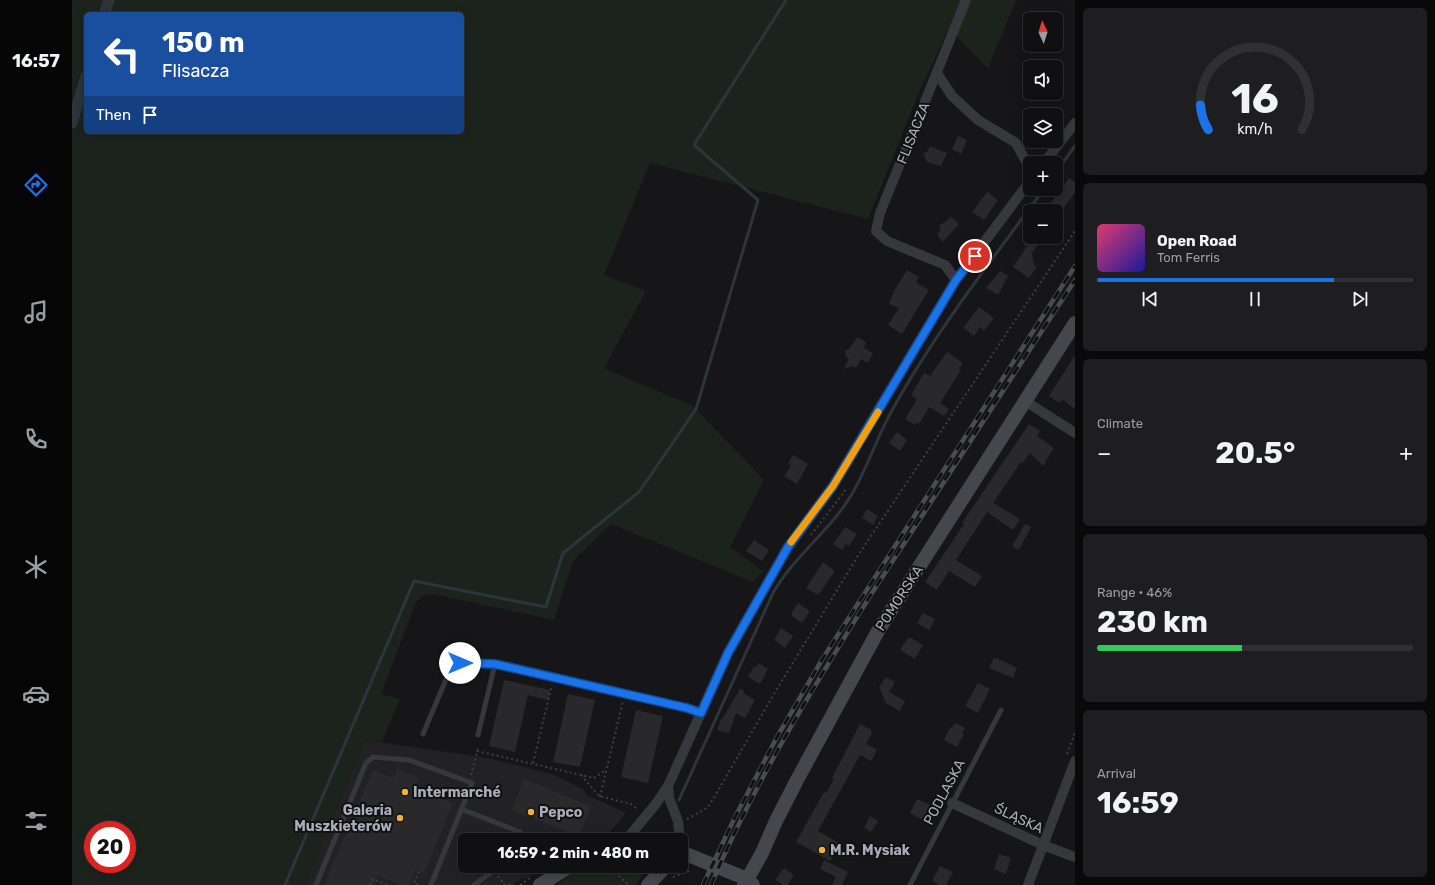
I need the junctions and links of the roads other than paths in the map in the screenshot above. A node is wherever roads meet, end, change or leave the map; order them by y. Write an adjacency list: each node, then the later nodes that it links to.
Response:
1 (966, 0): 2 (street)
2 (937, 73): 4 (street); 7 (street, FLISACZA)
3 (1075, 123): 5 (street)
4 (1023, 156)
5 (1049, 156)
6 (1023, 190): 7 (street)
7 (956, 280): 13 (street)
8 (1075, 323): 9 (street, POMORSKA)
9 (1025, 401): 10 (street); 30 (street, POMORSKA)
10 (1075, 433)
11 (495, 664): 13 (lane); 14 (lane); 15 (lane)
12 (1001, 710): 18 (lane, PODLASKA)
13 (701, 713): 17 (street)
14 (423, 734)
15 (478, 735)
16 (1075, 761): 23 (street)
17 (668, 786): 21 (street); 22 (street)
18 (952, 802): 23 (street, ŚLĄSKA); 36 (lane, PODLASKA)
19 (461, 809): 20 (lane); 31 (lane); 32 (lane)
20 (521, 833)
21 (632, 833)
22 (679, 833)
23 (1043, 844): 25 (street, ŚLĄSKA); 37 (street)
24 (688, 855): 30 (street)
25 (1075, 857)
26 (490, 873): 33 (lane)
27 (559, 873): 34 (street)
28 (649, 873): 35 (street)
29 (667, 873): 35 (street)
30 (748, 883)
31 (316, 885)
32 (430, 885)
33 (474, 885)
34 (540, 885)
35 (646, 885)
36 (910, 885)
37 (1028, 885)

